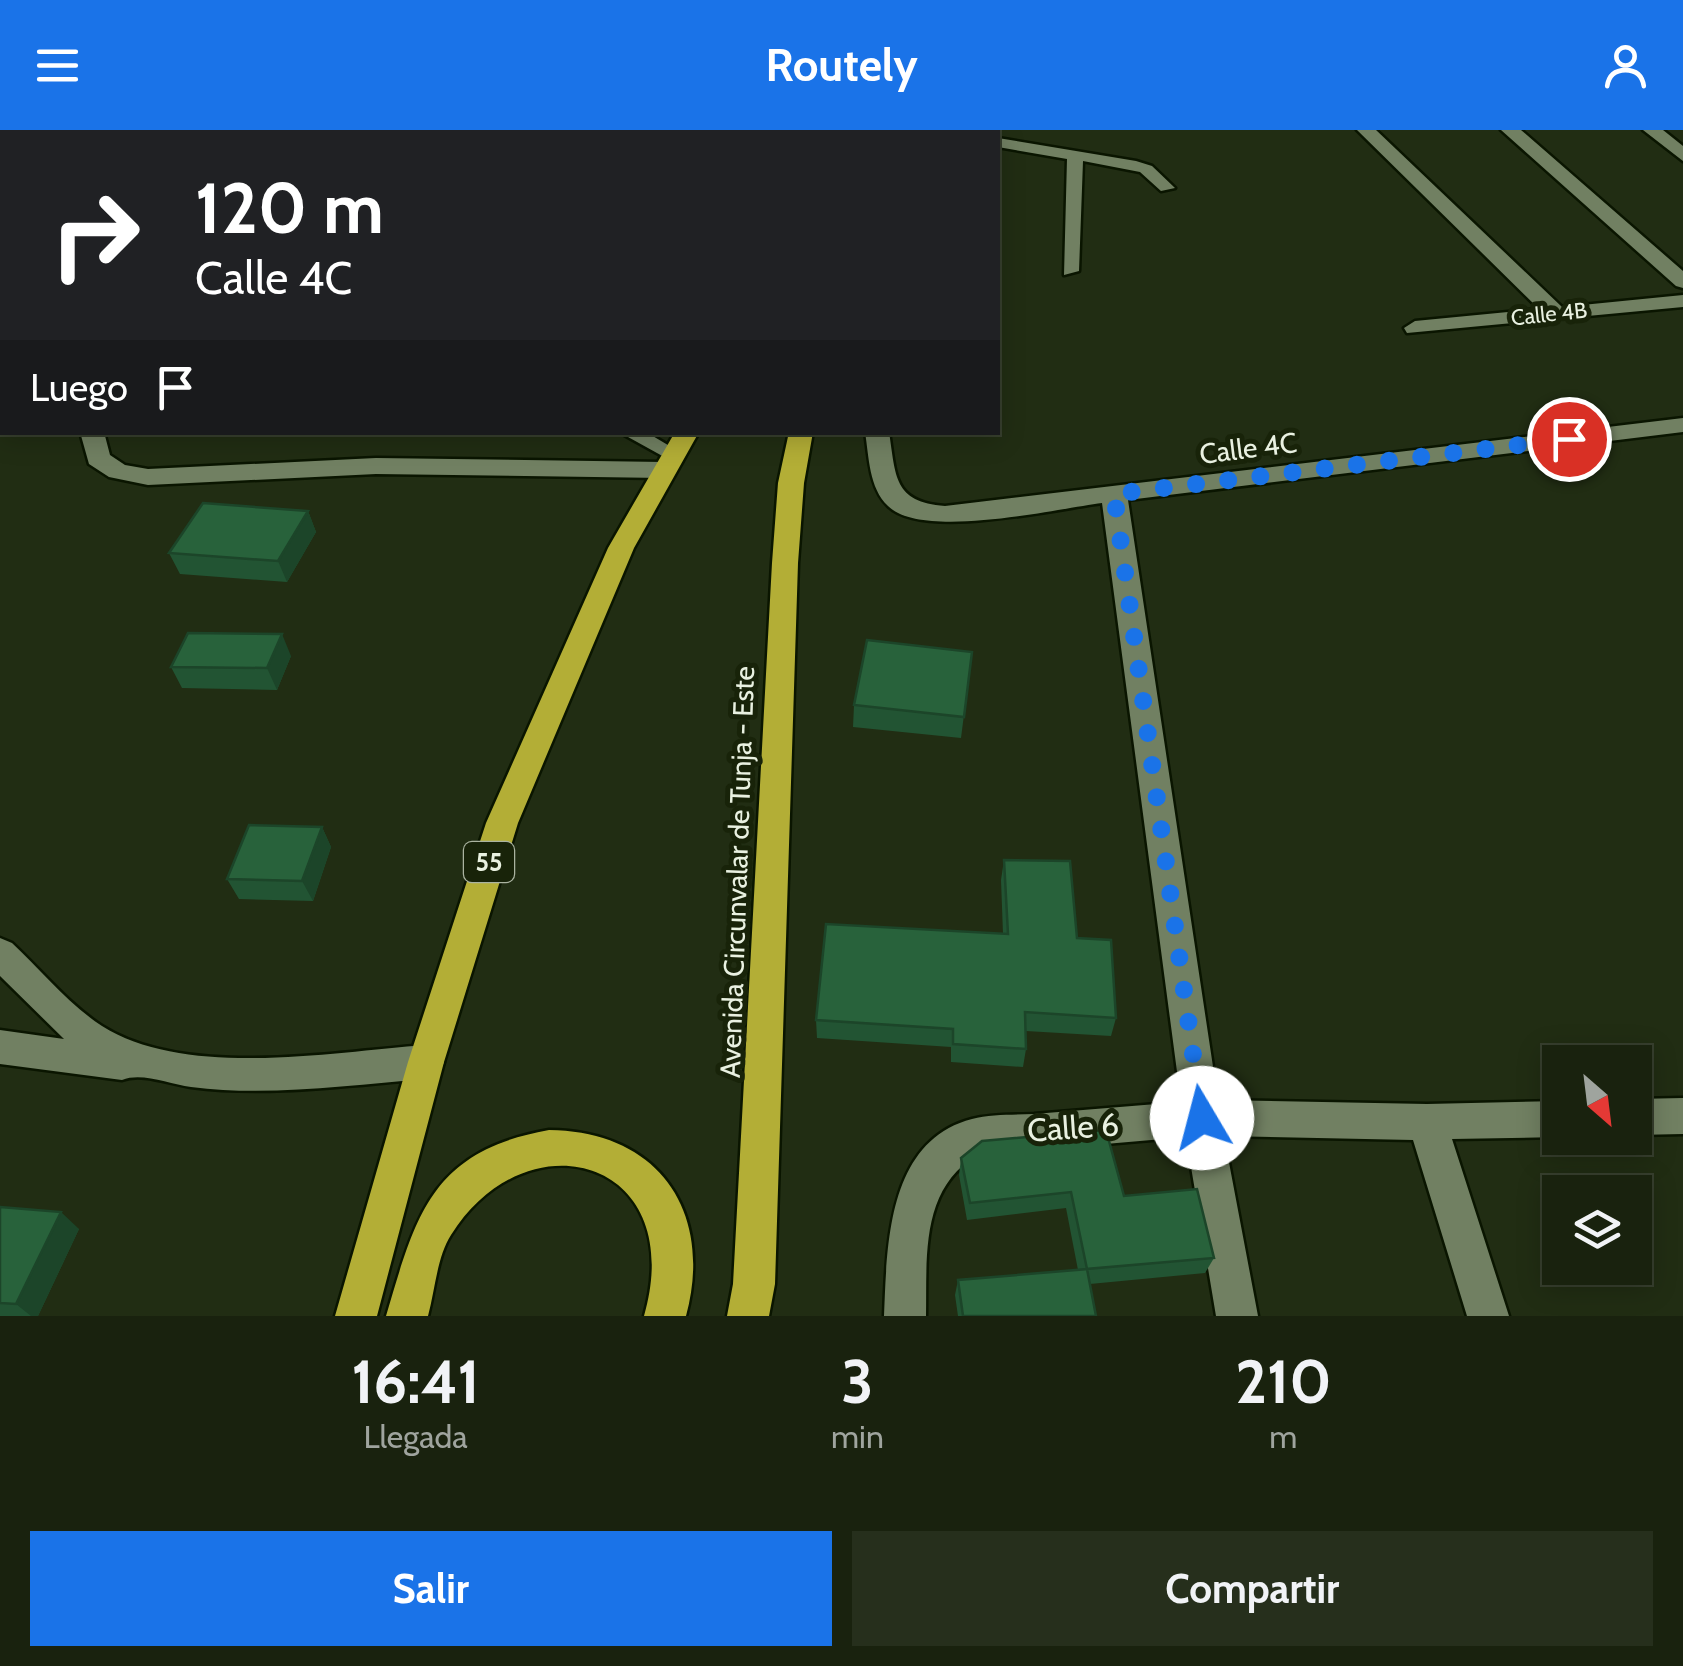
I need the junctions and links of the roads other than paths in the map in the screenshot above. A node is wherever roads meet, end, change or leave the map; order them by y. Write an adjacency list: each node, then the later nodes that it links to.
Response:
1 (1366, 130): 11 (street)
2 (1510, 130): 9 (street)
3 (1652, 130): 5 (street)
4 (1005, 145): 6 (lane)
5 (1683, 155)
6 (1075, 156): 7 (lane); 8 (lane)
7 (1167, 188)
8 (1070, 271)
9 (1683, 282)
10 (1683, 301): 11 (street, Calle 4B)
11 (1556, 314): 12 (street, Calle 4B)
12 (1415, 328)
13 (1683, 425): 19 (street, Calle 4C)
14 (93, 435): 18 (street)
15 (636, 435): 18 (lane)
16 (800, 435): 32 (highway, Avenida Circunvalar de Tunja - Este)
17 (878, 435): 19 (street, Calle 4C)
18 (674, 452): 22 (highway, 55)
19 (1114, 494): 26 (street)
20 (0, 954): 23 (street)
21 (0, 1047): 23 (street)
22 (426, 1062): 23 (street); 29 (highway, 55)
23 (150, 1066)
24 (1683, 1116): 25 (street)
25 (1652, 1117)
26 (1202, 1118): 28 (street, Calle 6); 33 (street, Calle 6); 34 (street)
27 (1542, 1119): 28 (street, Calle 6)
28 (1426, 1122): 35 (street)
29 (356, 1316)
30 (408, 1316): 31 (highway)
31 (665, 1316)
32 (748, 1316)
33 (905, 1316)
34 (1237, 1316)
35 (1488, 1316)

